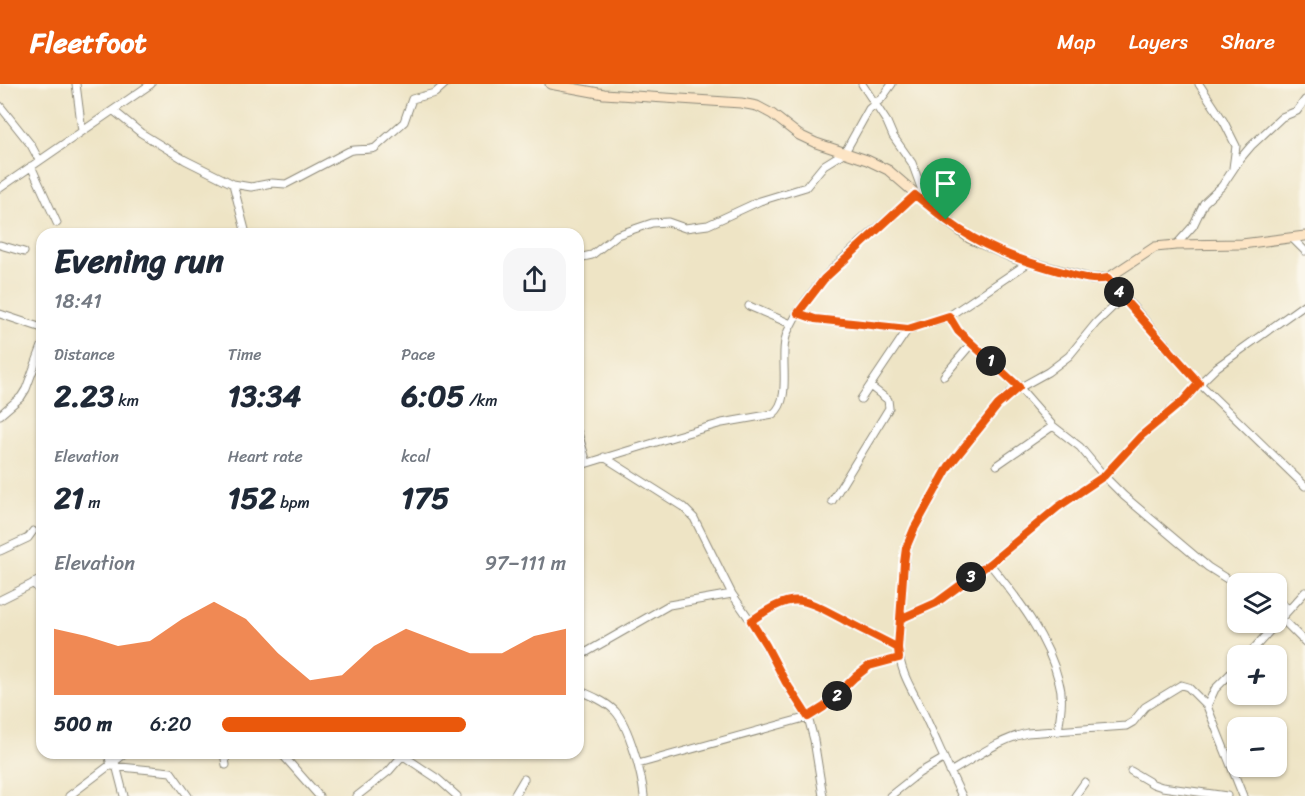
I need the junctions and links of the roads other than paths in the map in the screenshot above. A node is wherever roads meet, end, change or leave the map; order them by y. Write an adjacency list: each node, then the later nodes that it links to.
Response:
1 (76, 84): 12 (street)
2 (151, 84): 11 (street)
3 (445, 84): 19 (street)
4 (550, 84): 14 (street)
5 (862, 84): 9 (street)
6 (892, 84): 9 (street)
7 (1199, 84): 13 (street)
8 (1305, 100): 15 (street)
9 (875, 103): 14 (street); 22 (street)
10 (0, 106): 16 (street)
11 (114, 111): 12 (street); 19 (street)
12 (82, 131): 16 (street)
13 (1236, 146): 15 (street); 18 (street)
14 (845, 152): 21 (street); 31 (street)
15 (1246, 152): 18 (street)
16 (39, 160): 17 (street)
17 (31, 166): 20 (street); 23 (street)
18 (1232, 171): 28 (street)
19 (233, 184): 24 (street)
20 (0, 188)
21 (915, 195): 22 (street); 37 (street)
22 (924, 202): 32 (street)
23 (57, 223)
24 (244, 228)
25 (1305, 236): 26 (street)
26 (1292, 238): 28 (street); 29 (street)
27 (0, 245): 30 (street)
28 (1176, 245): 33 (street)
29 (1305, 251)
30 (24, 252)
31 (584, 257)
32 (1028, 263): 33 (street); 39 (street)
33 (1108, 278): 34 (street)
34 (1122, 297): 46 (street); 48 (street)
35 (1305, 304): 46 (street)
36 (749, 306): 40 (street)
37 (798, 313): 40 (street); 42 (street)
38 (0, 314): 41 (street)
39 (949, 316): 42 (street); 43 (street)
40 (791, 324): 53 (street)
41 (36, 326)
42 (908, 329): 47 (street)
43 (972, 343): 45 (street); 48 (street)
44 (36, 362): 50 (street)
45 (944, 376)
46 (1199, 383): 57 (street); 58 (street)
47 (870, 386): 49 (street); 59 (street)
48 (1019, 387): 51 (street); 72 (street)
49 (861, 399)
50 (0, 415)
51 (1053, 426): 56 (street); 57 (street)
52 (584, 453): 54 (street)
53 (604, 457): 54 (street); 68 (street)
54 (587, 463): 55 (street)
55 (584, 464)
56 (997, 465)
57 (1104, 476): 62 (street); 63 (street)
58 (1305, 486)
59 (832, 501)
60 (33, 531): 61 (street)
61 (0, 551)
62 (989, 564): 72 (street); 85 (street)
63 (1227, 579)
64 (36, 582): 65 (street)
65 (33, 583): 66 (street); 69 (street)
66 (36, 586)
67 (1305, 592): 70 (street)
68 (732, 594): 73 (street); 79 (street)
69 (0, 600)
70 (1289, 609): 71 (street)
71 (1287, 611)
72 (900, 619): 78 (street)
73 (751, 621): 78 (street); 84 (street)
74 (1287, 624): 76 (street)
75 (1268, 633): 77 (street)
76 (1305, 642)
77 (1257, 645)
78 (898, 648): 80 (street)
79 (584, 654)
80 (899, 658): 84 (street); 92 (street)
81 (1227, 677): 83 (street)
82 (584, 692): 93 (street)
83 (1207, 706): 85 (street); 113 (street)
84 (808, 717): 93 (street); 108 (street)
85 (1058, 732): 97 (street)
86 (112, 759): 94 (street)
87 (120, 759): 94 (street)
88 (225, 759): 95 (street)
89 (286, 759): 103 (street)
90 (397, 759): 104 (street)
91 (408, 759): 105 (street)
92 (943, 759): 97 (street); 109 (street)
93 (638, 764): 107 (street)
94 (115, 765): 100 (street); 101 (street); 102 (street)
95 (226, 765)
96 (1131, 771): 112 (street)
97 (950, 772): 110 (street)
98 (524, 779): 106 (street)
99 (1084, 782): 111 (street)
100 (69, 796)
101 (124, 796)
102 (188, 796)
103 (320, 796)
104 (357, 796)
105 (457, 796)
106 (514, 796)
107 (644, 796)
108 (823, 796)
109 (890, 796)
110 (962, 796)
111 (1075, 796)
112 (1227, 796)
113 (1243, 796)

